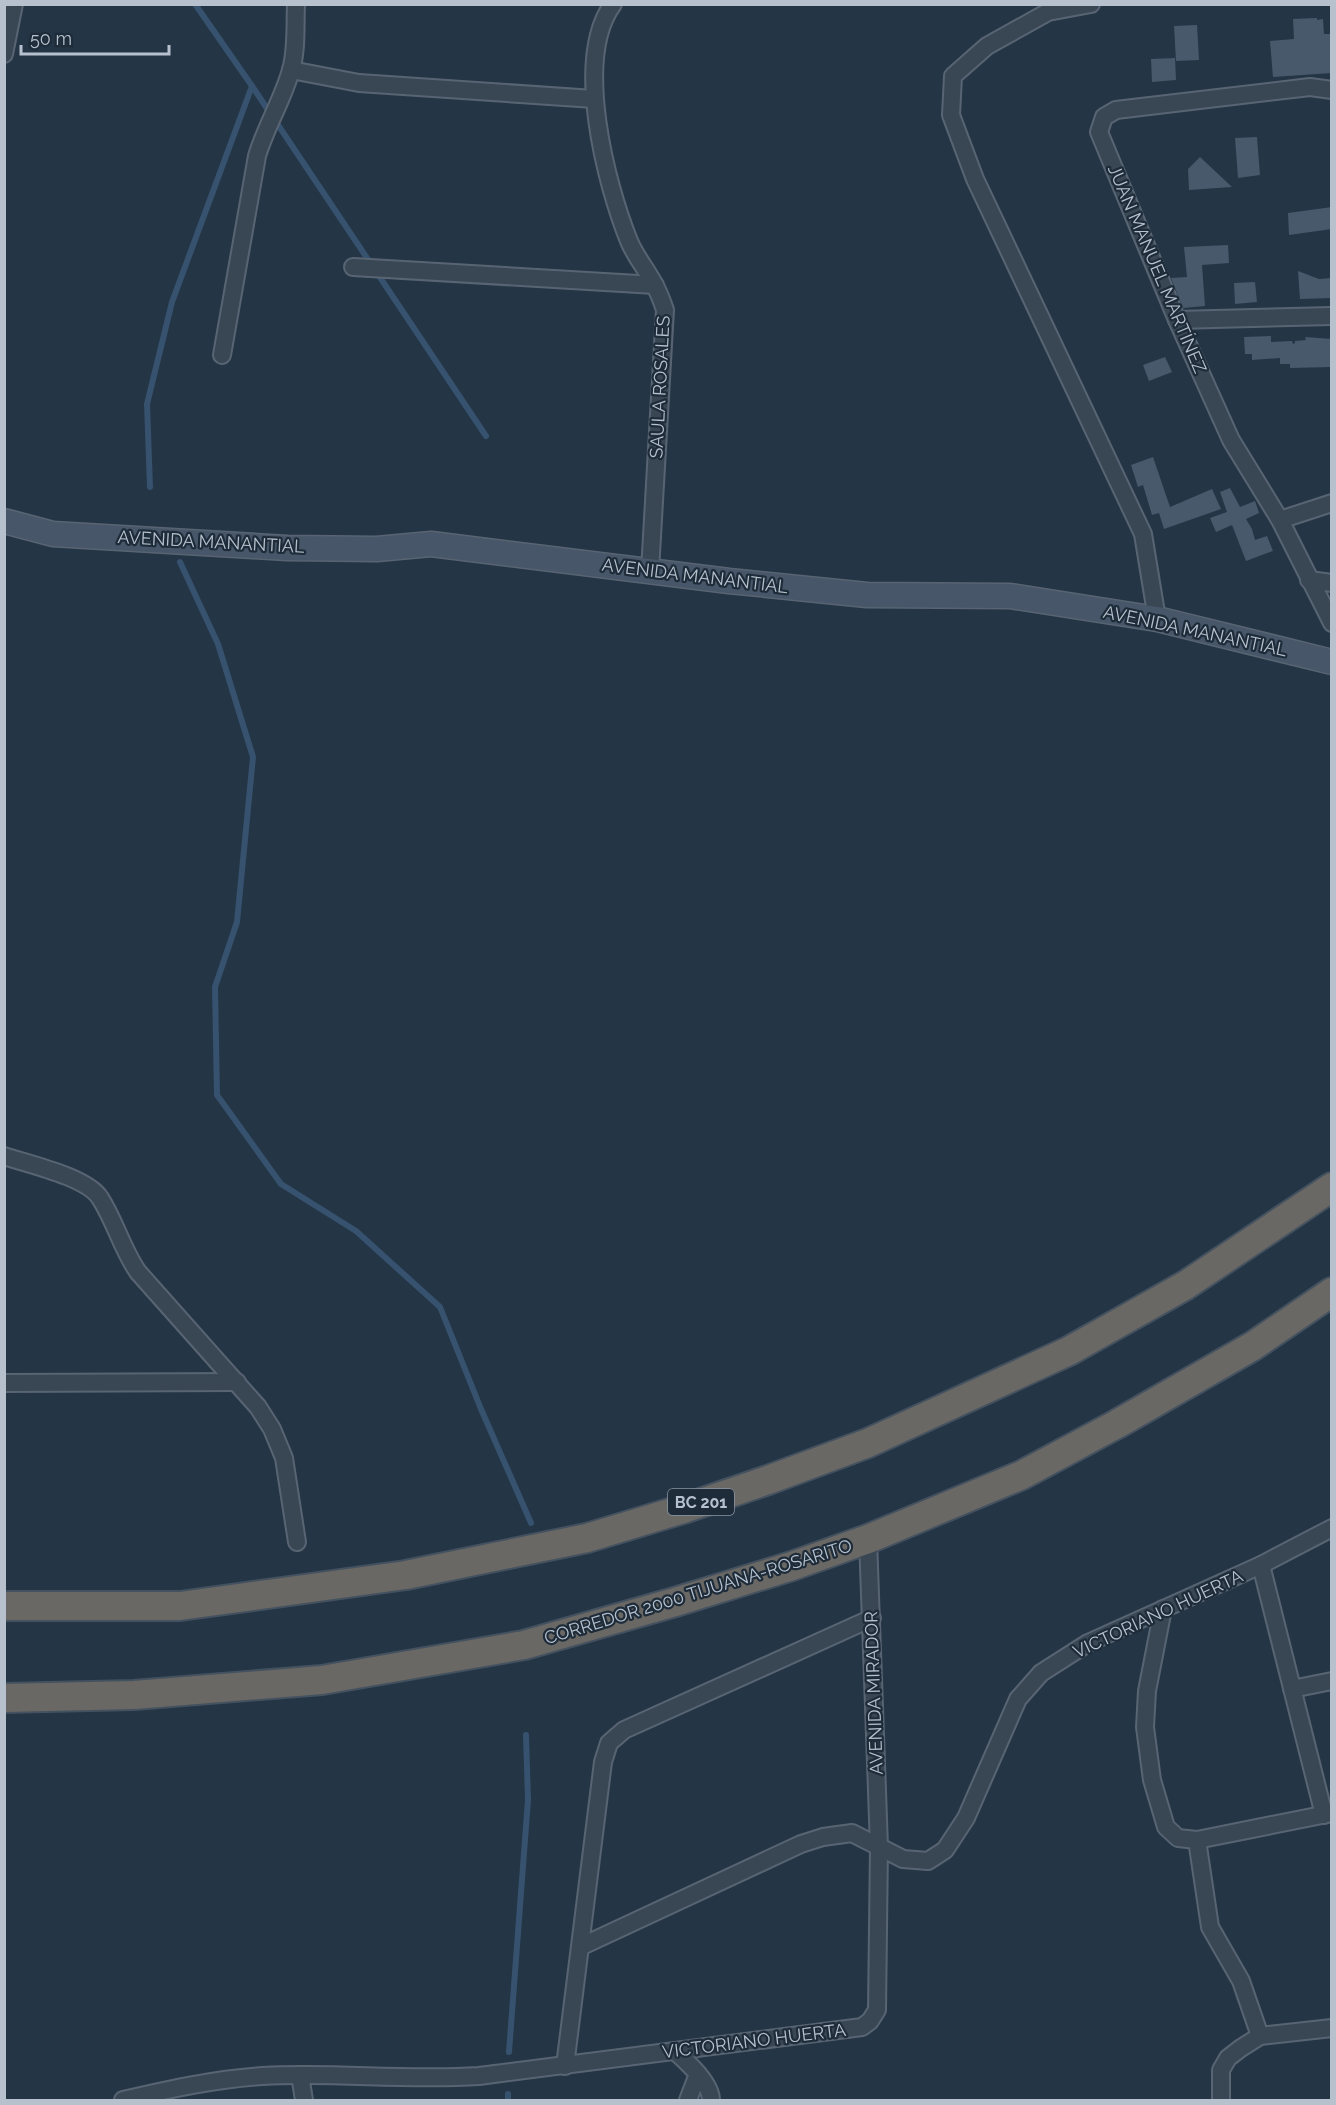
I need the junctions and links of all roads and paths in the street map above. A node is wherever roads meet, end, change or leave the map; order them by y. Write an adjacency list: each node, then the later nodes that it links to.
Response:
1 (14, 4): 5 (street)
2 (296, 4): 6 (street)
3 (613, 4): 8 (street, SAULA ROSALES)
4 (1092, 4): 20 (street)
5 (4, 54)
6 (291, 70): 8 (street); 13 (street)
7 (1332, 90): 12 (street, JUAN MANUEL MARTÍNEZ)
8 (594, 99): 10 (street, SAULA ROSALES)
9 (353, 267): 10 (street)
10 (655, 285): 17 (street, SAULA ROSALES)
11 (1332, 316): 12 (street)
12 (1177, 320): 15 (street, JUAN MANUEL MARTÍNEZ)
13 (222, 355)
14 (1332, 503): 15 (street)
15 (1280, 520): 18 (street, JUAN MANUEL MARTÍNEZ)
16 (4, 521): 17 (main road, AVENIDA MANANTIAL)
17 (650, 571): 20 (main road, AVENIDA MANANTIAL)
18 (1310, 580): 19 (street); 21 (street, JUAN MANUEL MARTÍNEZ)
19 (1332, 583)
20 (1156, 619): 22 (main road, AVENIDA MANANTIAL)
21 (1332, 623)
22 (1332, 662)
23 (4, 1155): 26 (street)
24 (1332, 1187): 32 (highway, BC 201)
25 (1332, 1292): 29 (highway, CORREDOR 2000 TIJUANA-ROSARITO)
26 (237, 1382): 27 (street); 30 (street)
27 (4, 1383)
28 (1332, 1528): 31 (street, VICTORIANO HUERTA)
29 (868, 1539): 34 (street, AVENIDA MIRADOR); 37 (highway, CORREDOR 2000 TIJUANA-ROSARITO)
30 (297, 1542)
31 (1261, 1565): 33 (street, VICTORIANO HUERTA); 36 (street, VICTORIANO HUERTA)
32 (4, 1606)
33 (1163, 1609): 39 (street); 40 (street, VICTORIANO HUERTA)
34 (872, 1618): 40 (street, AVENIDA MIRADOR); 41 (street)
35 (1332, 1681): 36 (street)
36 (1292, 1689): 38 (street, VICTORIANO HUERTA)
37 (4, 1698)
38 (1328, 1814): 39 (street)
39 (1197, 1840): 43 (street)
40 (879, 1847): 41 (street); 44 (street, VICTORIANO HUERTA)
41 (580, 1947): 45 (street)
42 (1332, 2028): 43 (street)
43 (1260, 2037): 52 (street)
44 (675, 2051): 45 (street, VICTORIANO HUERTA); 46 (street)
45 (565, 2066): 47 (street, VICTORIANO HUERTA)
46 (698, 2074): 50 (street); 51 (street)
47 (300, 2075): 48 (street, VICTORIANO HUERTA); 49 (street)
48 (123, 2100)
49 (304, 2100)
50 (688, 2100)
51 (711, 2100)
52 (1221, 2100)

